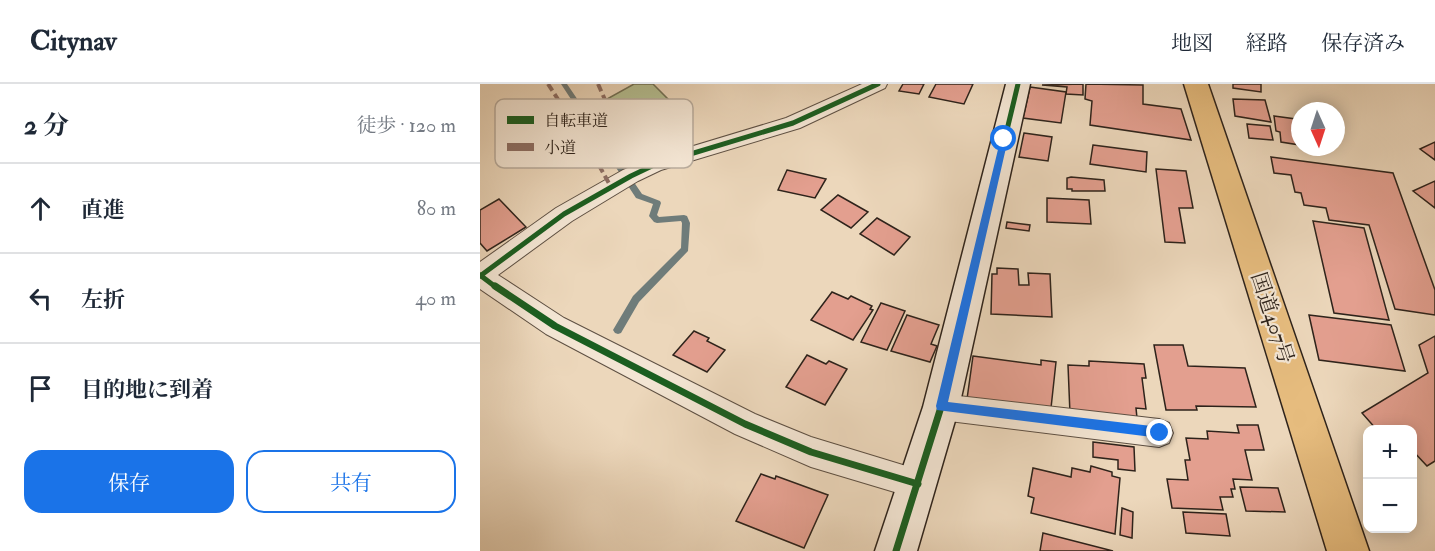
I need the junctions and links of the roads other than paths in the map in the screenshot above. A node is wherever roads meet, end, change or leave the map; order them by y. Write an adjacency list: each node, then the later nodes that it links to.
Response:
1 (878, 84): 4 (street)
2 (1018, 84): 7 (street)
3 (1196, 84): 11 (highway, 国道407号)
4 (693, 153)
5 (647, 168): 6 (street)
6 (480, 275): 9 (street)
7 (941, 406): 8 (street); 9 (street)
8 (1160, 433)
9 (918, 484): 10 (street)
10 (896, 551)
11 (1348, 551)

